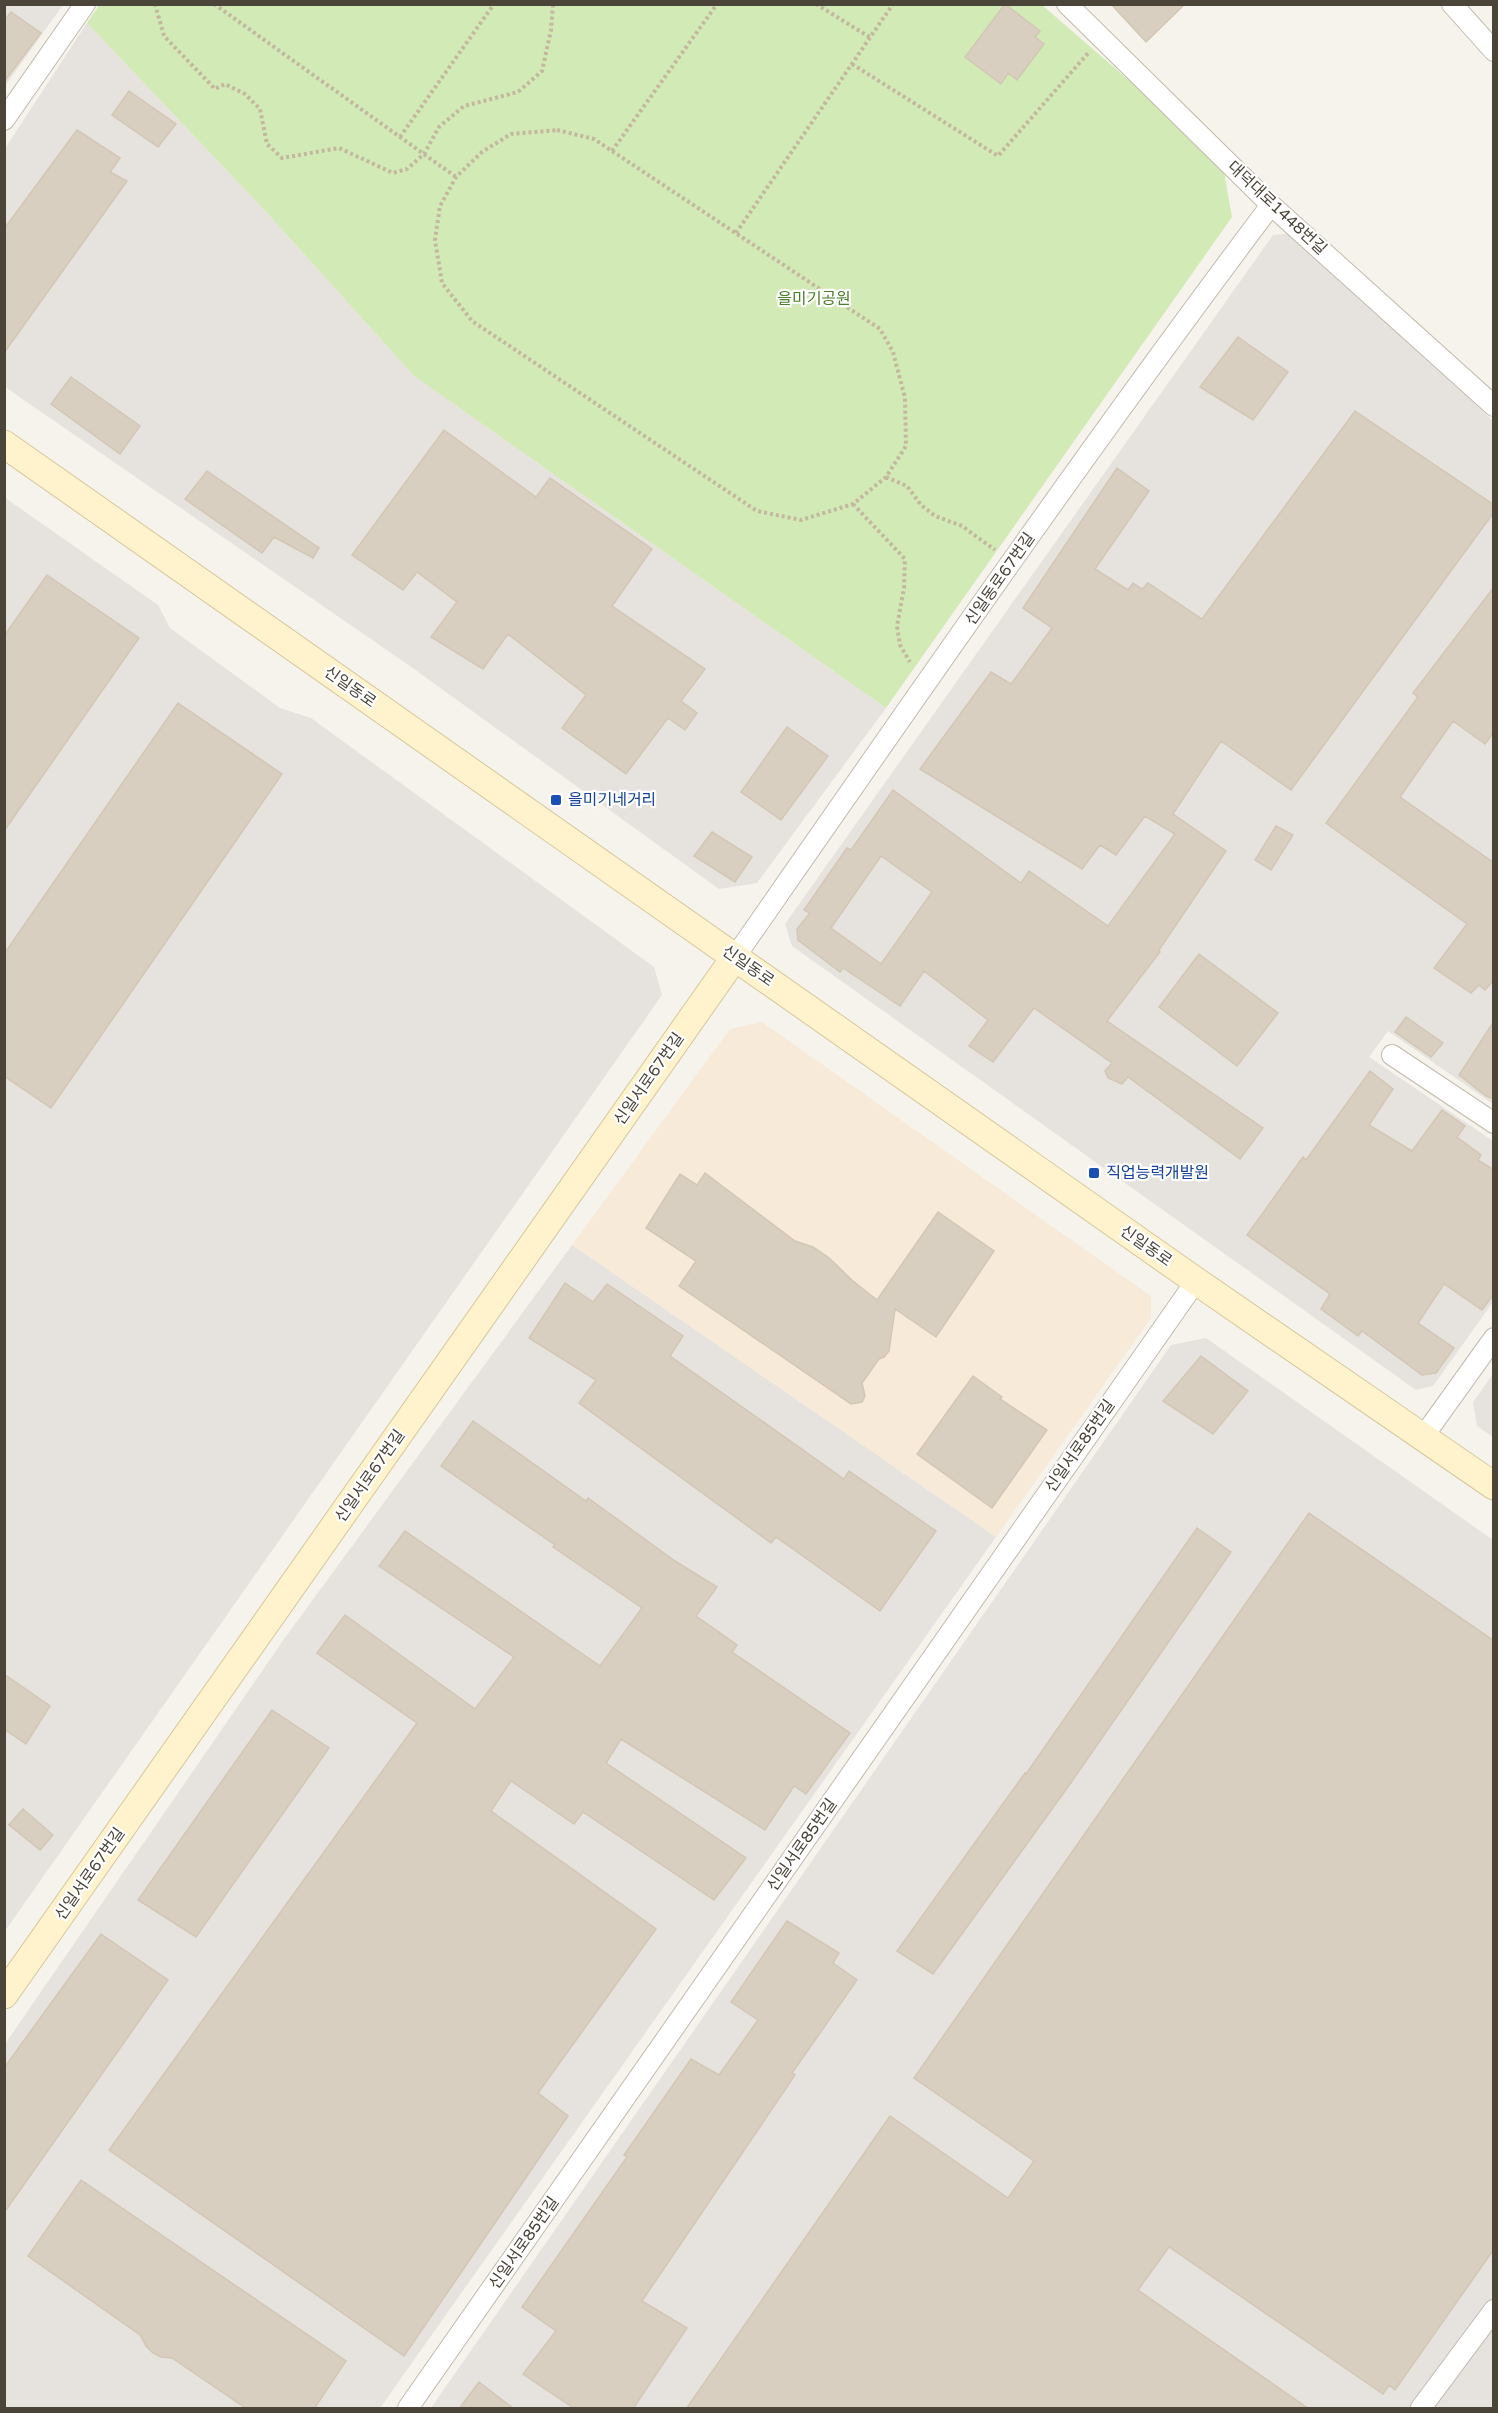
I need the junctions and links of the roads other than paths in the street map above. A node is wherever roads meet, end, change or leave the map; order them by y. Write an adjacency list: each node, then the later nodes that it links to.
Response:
1 (85, 4): 5 (street)
2 (1067, 4): 6 (street, 대덕대로1448번길)
3 (1452, 4): 4 (street)
4 (1494, 51)
5 (4, 120)
6 (1271, 205): 7 (street, 대덕대로1448번길); 9 (street, 신일동로67번길)
7 (1494, 406)
8 (4, 444): 9 (main road, 신일동로)
9 (735, 957): 12 (main road, 신일동로); 16 (main road, 신일서로67번길)
10 (1392, 1055): 11 (street)
11 (1494, 1123)
12 (1196, 1281): 14 (main road, 신일동로); 18 (street, 신일서로85번길)
13 (1494, 1338): 14 (street)
14 (1423, 1437): 15 (main road, 신일동로)
15 (1494, 1486)
16 (4, 1995)
17 (1494, 2310): 19 (street)
18 (408, 2409)
19 (1421, 2409)

